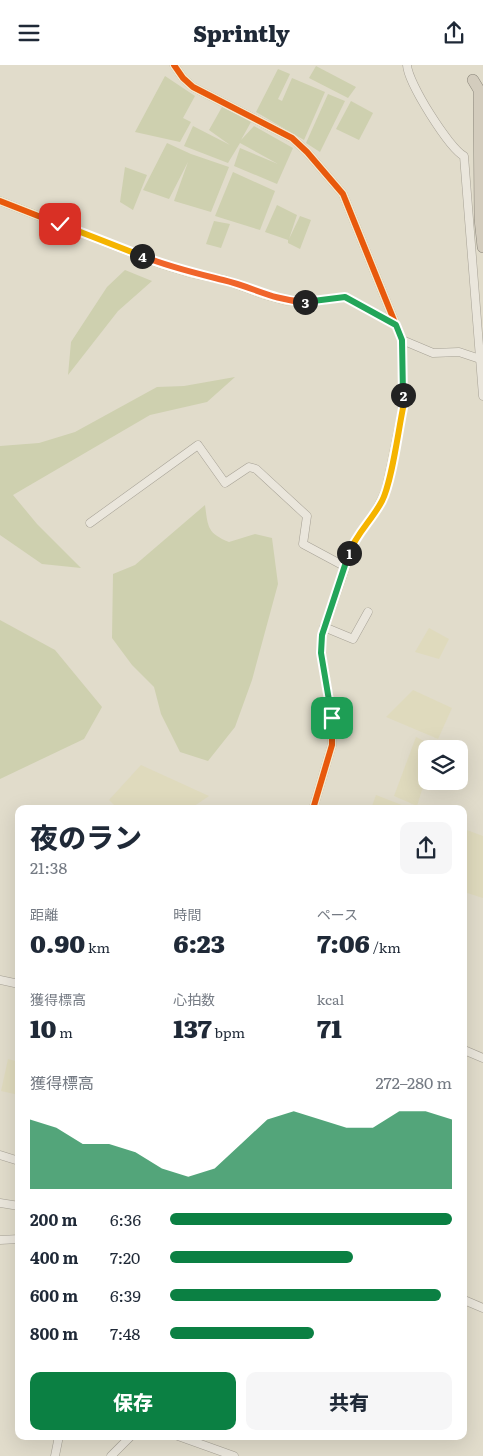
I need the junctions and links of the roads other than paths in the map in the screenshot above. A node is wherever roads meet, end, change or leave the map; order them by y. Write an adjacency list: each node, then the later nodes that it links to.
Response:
1 (174, 65): 6 (street)
2 (407, 65): 8 (street)
3 (473, 80): 5 (highway)
4 (0, 201): 6 (street)
5 (483, 247)
6 (396, 325): 7 (street)
7 (402, 340): 8 (street); 11 (street)
8 (481, 360): 9 (street)
9 (483, 396)
10 (90, 523): 11 (street)
11 (344, 566): 13 (street)
12 (368, 612): 13 (street)
13 (324, 627): 14 (street)
14 (314, 805)
15 (0, 980): 16 (street)
16 (15, 983)
17 (467, 1051): 18 (street)
18 (483, 1058)
19 (0, 1155): 20 (street)
20 (15, 1160)
21 (0, 1203): 22 (street)
22 (15, 1206)
23 (15, 1239): 24 (street)
24 (0, 1240)
25 (467, 1301): 26 (street)
26 (483, 1308)
27 (58, 1440): 31 (street)
28 (127, 1440): 32 (street)
29 (188, 1440): 30 (street)
30 (224, 1454): 33 (street)
31 (55, 1456)
32 (111, 1456)
33 (234, 1456)

